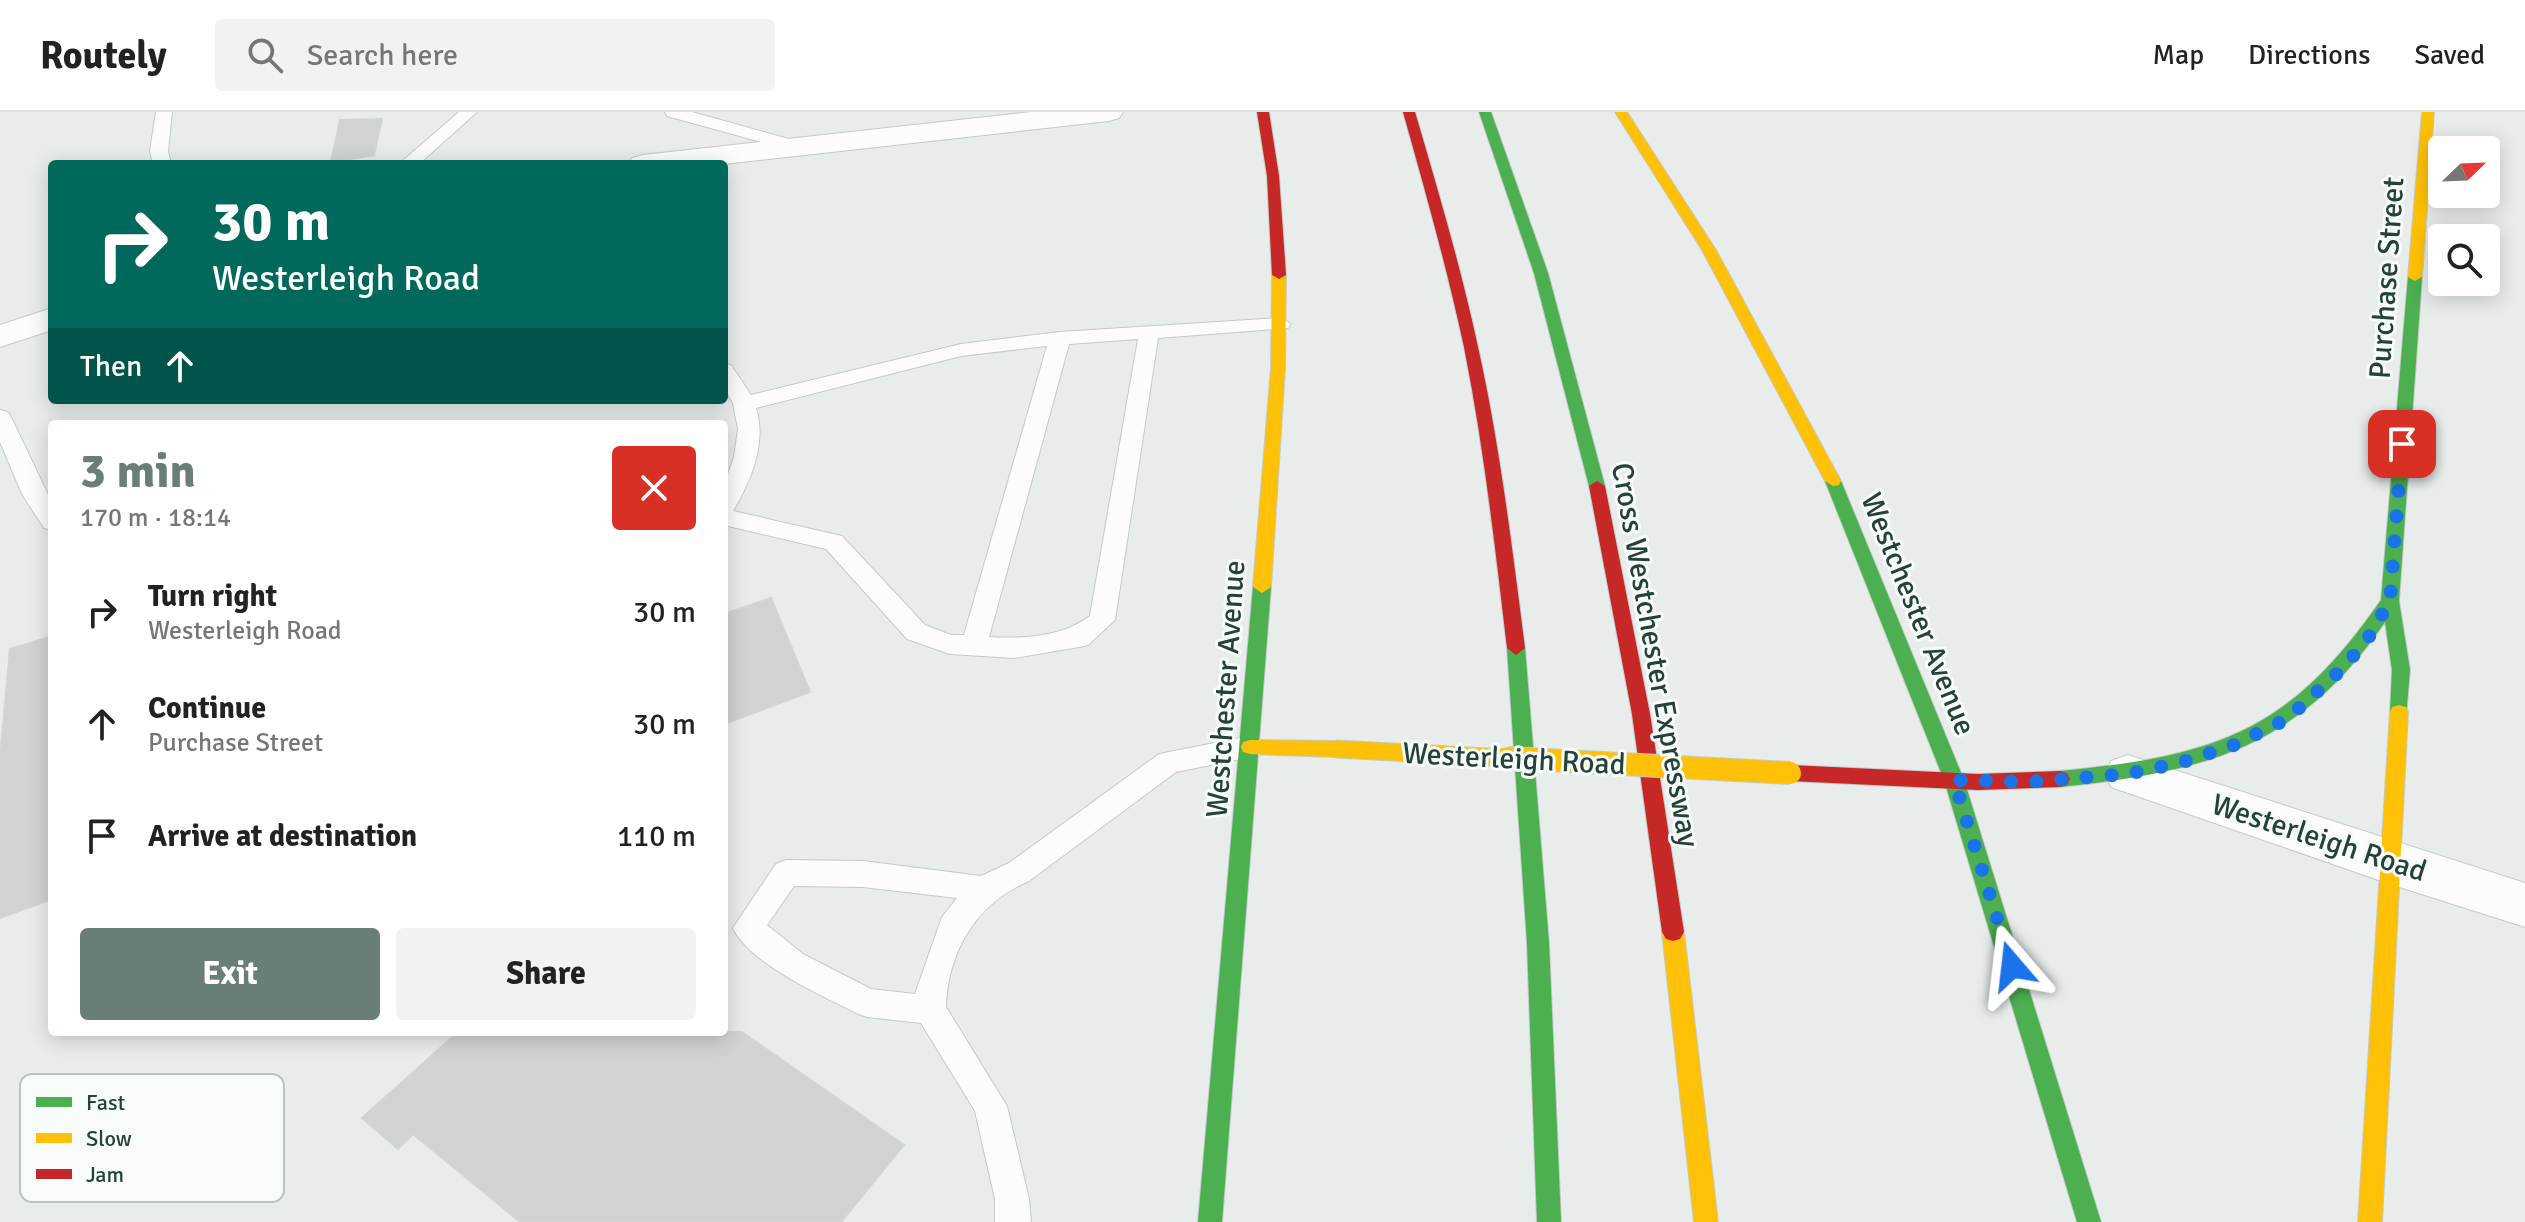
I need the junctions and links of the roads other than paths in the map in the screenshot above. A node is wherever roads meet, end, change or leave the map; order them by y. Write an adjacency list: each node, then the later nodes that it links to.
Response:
1 (164, 112): 13 (lane)
2 (469, 112): 14 (lane)
3 (673, 112): 11 (lane)
4 (1109, 112): 11 (street)
5 (1263, 112): 21 (main road, Westchester Avenue)
6 (1397, 112): 17 (main road)
7 (1409, 112): 17 (main road)
8 (1485, 112): 18 (main road, Cross Westchester Expressway)
9 (1621, 112): 19 (main road, Westchester Avenue)
10 (2428, 112): 31 (main road, Purchase Street)
11 (790, 145): 15 (street)
12 (1517, 149): 18 (main road)
13 (161, 160)
14 (413, 160)
15 (674, 160)
16 (1677, 166): 19 (main road)
17 (1427, 167): 42 (main road)
18 (1526, 223): 43 (main road, Cross Westchester Expressway)
19 (1709, 250): 35 (main road, Westchester Avenue)
20 (48, 319): 23 (street)
21 (1281, 324): 22 (lane); 33 (main road, Westchester Avenue)
22 (1149, 332): 24 (lane); 32 (lane)
23 (0, 337)
24 (1060, 338): 26 (lane); 32 (lane)
25 (728, 377): 26 (lane)
26 (744, 404): 28 (lane)
27 (0, 417): 29 (lane)
28 (728, 501)
29 (48, 516)
30 (728, 518): 32 (lane)
31 (2390, 601): 34 (main road, Purchase Street); 36 (main road)
32 (974, 646)
33 (1250, 747): 35 (main road, Westerleigh Road, bridge); 37 (lane); 41 (main road, Westchester Avenue)
34 (2128, 774): 35 (main road, Westerleigh Road); 36 (street, Westerleigh Road)
35 (1954, 780): 44 (main road, Westchester Avenue)
36 (2390, 863): 38 (street, Westerleigh Road); 45 (main road)
37 (986, 889): 39 (lane); 39 (lane)
38 (2525, 905)
39 (930, 1010): 40 (lane)
40 (1013, 1222)
41 (1210, 1222)
42 (1549, 1222)
43 (1706, 1222)
44 (2089, 1222)
45 (2370, 1222)

